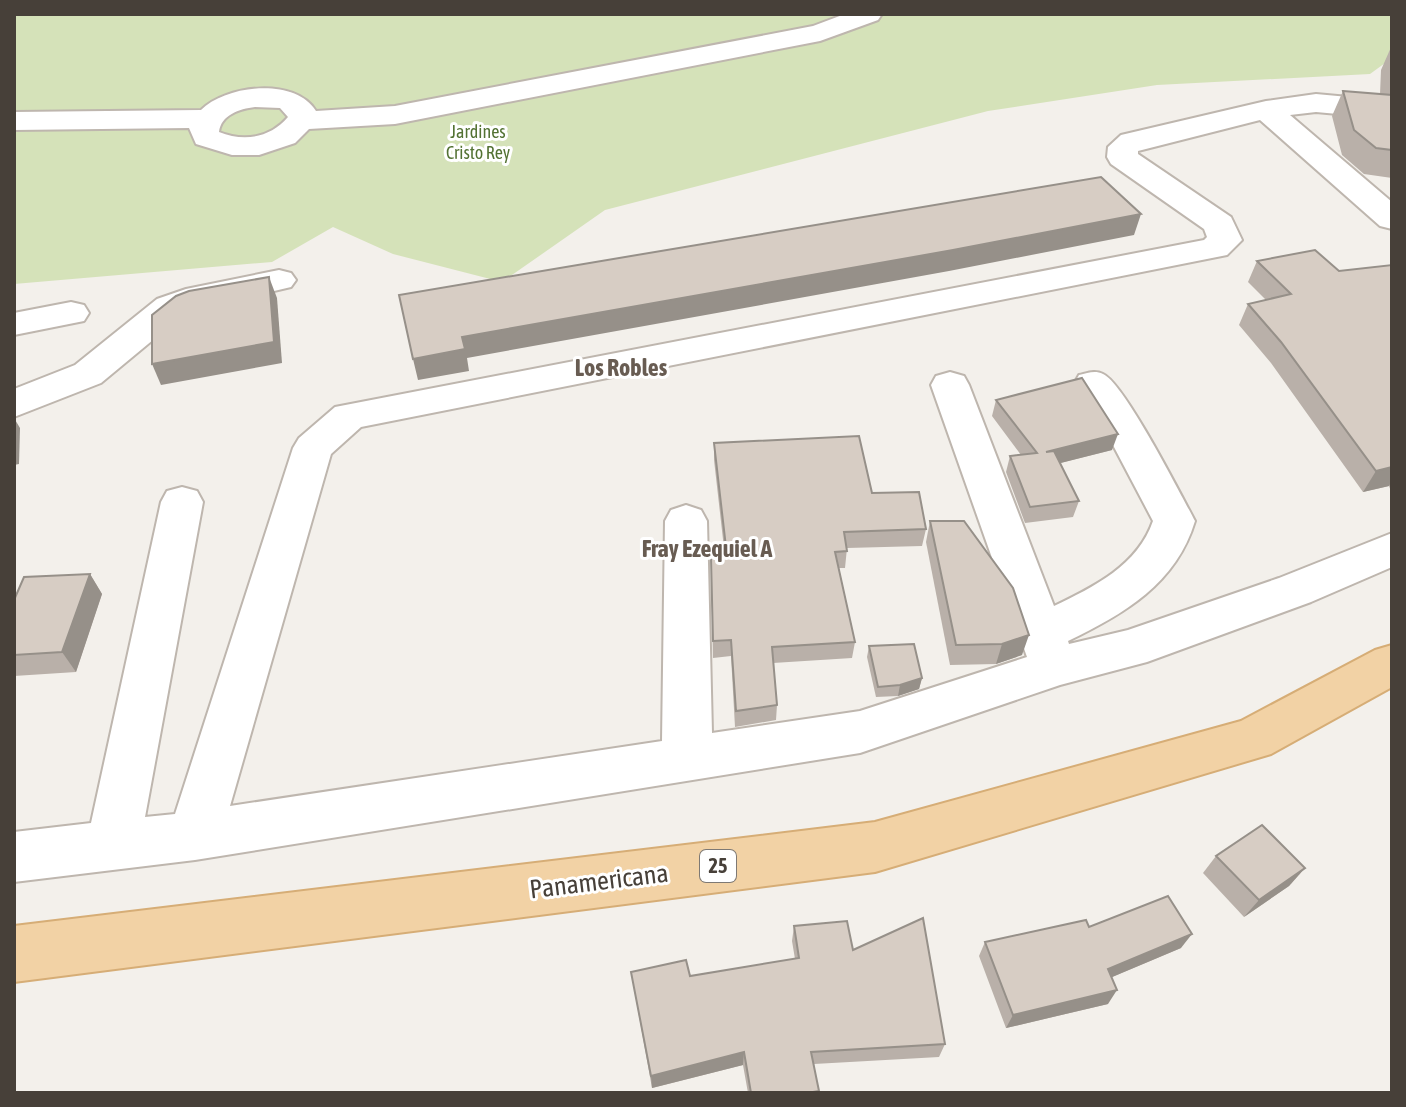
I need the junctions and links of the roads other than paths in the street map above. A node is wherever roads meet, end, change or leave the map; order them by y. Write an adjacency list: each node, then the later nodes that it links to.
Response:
1 (869, 14): 6 (street)
2 (1266, 110): 3 (street); 7 (street); 20 (street)
3 (1392, 110)
4 (207, 119): 5 (street); 6 (street); 6 (street)
5 (14, 121)
6 (301, 121)
7 (1392, 219)
8 (279, 280): 13 (street)
9 (71, 313): 10 (street)
10 (14, 324)
11 (1093, 384): 17 (street)
12 (950, 385): 17 (street)
13 (14, 404)
14 (182, 502): 21 (street)
15 (686, 521): 19 (street)
16 (1392, 549): 17 (street)
17 (1048, 650): 19 (street)
18 (1392, 664): 23 (main road, Panamericana / 25)
19 (687, 761): 20 (street)
20 (195, 836): 21 (street)
21 (113, 847): 22 (street)
22 (14, 857)
23 (14, 954)

